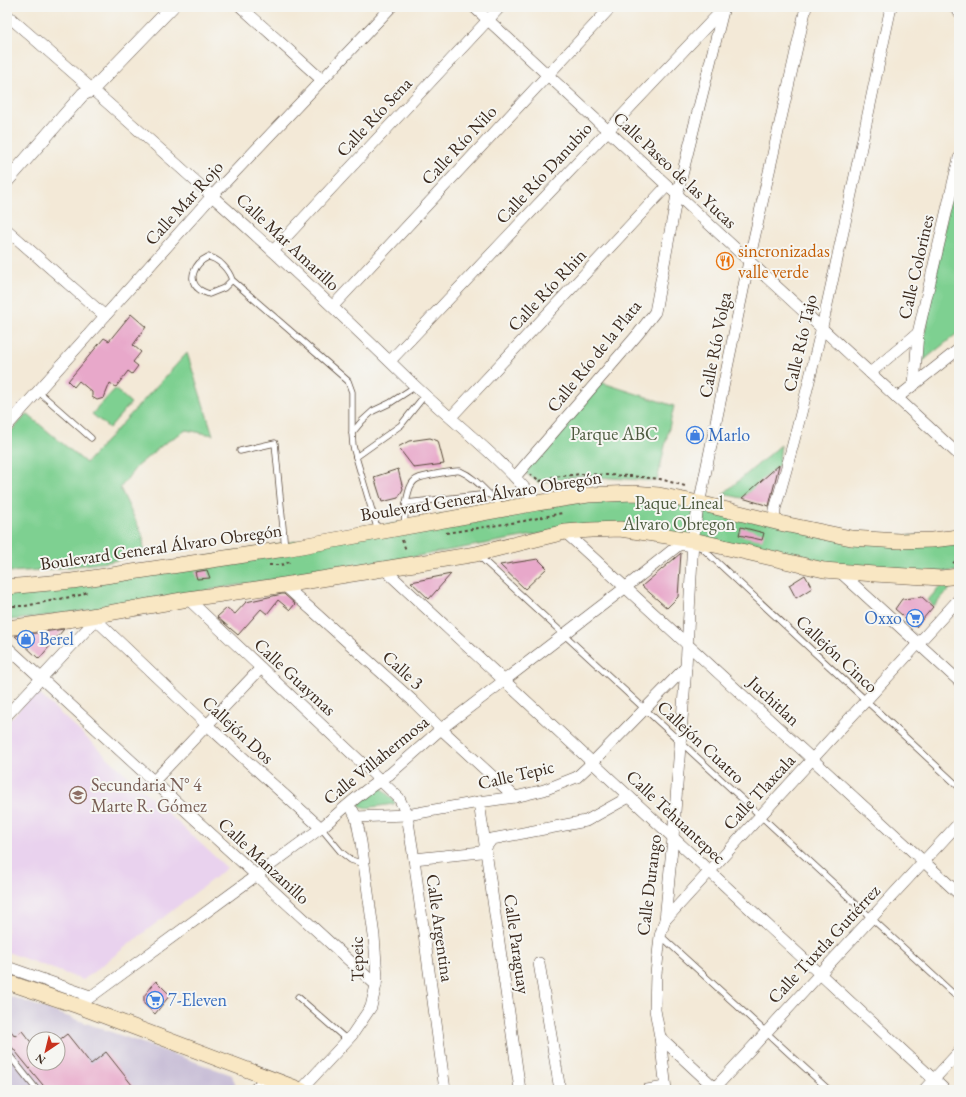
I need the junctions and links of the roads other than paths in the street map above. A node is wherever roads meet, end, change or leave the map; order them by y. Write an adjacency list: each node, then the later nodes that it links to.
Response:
1 (172, 7): 16 (street)
2 (241, 7): 15 (street)
3 (391, 7): 15 (street, Calle Mar Rojo)
4 (474, 7): 13 (street, Calle Paseo de las Yucas)
5 (500, 7): 13 (street, Calle Río Sena)
6 (611, 7): 14 (street, Calle Río Nilo)
7 (806, 7): 25 (street, Calle Río Volga)
8 (891, 7): 29 (street, Calle Río Tajo)
9 (954, 7): 11 (street)
10 (724, 8): 17 (street, Calle Río Danubio); 21 (street, Calle Río de la Plata)
11 (959, 12)
12 (7, 14): 16 (street, Calle Mar Amarillo)
13 (488, 20): 14 (street, Calle Paseo de las Yucas); 24 (street, Calle Río Sena)
14 (548, 74): 17 (street, Calle Paseo de las Yucas); 27 (street, Calle Río Nilo)
15 (322, 80): 22 (street, Calle Mar Rojo)
16 (92, 90): 19 (street); 22 (street, Calle Mar Amarillo)
17 (607, 131): 20 (street, Calle Paseo de las Yucas); 32 (street, Calle Río Danubio)
18 (959, 161): 30 (street, Calle Colorines)
19 (7, 181)
20 (667, 186): 21 (street, Calle Paseo de las Yucas); 39 (street, Calle Río Rhin)
21 (677, 195): 25 (street, Calle Paseo de las Yucas); 46 (street, Calle Río de la Plata)
22 (212, 196): 24 (street, Calle Mar Amarillo); 28 (street, Calle Mar Rojo)
23 (7, 230): 28 (street)
24 (273, 251): 27 (street, Calle Mar Amarillo)
25 (749, 262): 29 (street, Calle Paseo de las Yucas); 50 (street, Calle Río Volga)
26 (232, 280): 26 (lane); 41 (lane)
27 (333, 306): 32 (street, Calle Mar Amarillo)
28 (105, 316): 36 (street, Calle Mar Rojo)
29 (821, 328): 33 (street, Calle Paseo de las Yucas); 52 (street, Calle Río Tajo)
30 (918, 333): 33 (street); 34 (street, Calle Colorines)
31 (959, 349): 34 (street)
32 (390, 361): 35 (street, Calle Mar Amarillo)
33 (870, 373): 38 (street, Calle Paseo de las Yucas)
34 (914, 385): 38 (street)
35 (416, 386): 37 (street, Calle Mar Amarillo); 41 (lane)
36 (39, 392): 40 (street, Calle Mar Rojo); 42 (lane)
37 (425, 394): 39 (street, Calle Mar Amarillo); 45 (lane)
38 (897, 398): 44 (street, Calle Paseo de las Yucas)
39 (451, 417): 46 (street, Calle Mar Amarillo)
40 (7, 426)
41 (352, 433): 45 (lane)
42 (91, 438)
43 (240, 451): 58 (lane)
44 (959, 455)
45 (356, 457): 53 (lane)
46 (515, 477): 49 (street, Calle Mar Amarillo)
47 (489, 494): 48 (lane); 48 (lane); 51 (lane)
48 (406, 503): 54 (lane)
49 (537, 503): 50 (main road, Boulevard General Álvaro Obregón); 51 (main road, Boulevard General Álvaro Obregón)
50 (699, 503): 52 (main road, Boulevard General Álvaro Obregón); 57 (street, Calle Río Volga)
51 (505, 509): 54 (main road, Boulevard General Álvaro Obregón)
52 (774, 522): 56 (main road, Boulevard General Álvaro Obregón)
53 (378, 531): 54 (main road, Boulevard General Álvaro Obregón); 58 (main road, Boulevard General Álvaro Obregón)
54 (402, 531)
55 (565, 532): 57 (main road); 59 (main road); 65 (street, Juchitlan)
56 (959, 537)
57 (694, 543): 61 (main road); 65 (street, Calle Villahermosa); 71 (street, Calle Durango); 79 (lane, Callejón Cinco)
58 (285, 549): 64 (main road, Boulevard General Álvaro Obregón)
59 (476, 554): 60 (main road); 70 (lane, Callejón Cuatro)
60 (384, 569): 63 (main road); 77 (street, Calle Tehuantepec)
61 (839, 571): 62 (main road); 72 (street)
62 (959, 576)
63 (284, 585): 66 (main road); 83 (street, Calle 3)
64 (7, 587)
65 (626, 588): 70 (street, Calle Villahermosa); 71 (street, Juchitlan)
66 (188, 598): 68 (main road); 75 (street, Calle Guaymas)
67 (959, 599): 72 (street, Calle Tlaxcala)
68 (92, 616): 69 (main road); 76 (street); 82 (street, Callejón Dos)
69 (7, 628)
70 (564, 635): 77 (street, Calle Villahermosa); 80 (lane, Callejón Cuatro)
71 (687, 644): 74 (street, Calle Durango); 85 (street, Juchitlan)
72 (918, 644): 78 (street); 79 (street, Calle Tlaxcala)
73 (7, 647): 76 (street, Calle Manzanillo)
74 (686, 667): 80 (street, Calle Tepic); 84 (street, Calle Durango)
75 (261, 668): 82 (street); 87 (street, Calle Guaymas)
76 (41, 678): 81 (street); 88 (street, Calle Manzanillo)
77 (504, 680): 83 (street, Calle Villahermosa); 86 (street, Calle Tehuantepec)
78 (959, 681)
79 (865, 700): 85 (street, Calle Tlaxcala); 89 (lane, Callejón Cinco)
80 (644, 709): 84 (lane, Callejón Cuatro); 86 (street, Calle Tepic)
81 (7, 715)
82 (207, 725): 88 (street); 98 (street, Callejón Dos)
83 (441, 729): 87 (street, Calle Villahermosa); 90 (street, Calle 3)
84 (680, 742): 95 (lane, Callejón Cuatro); 99 (street, Calle Durango)
85 (812, 759): 95 (street, Calle Tlaxcala); 102 (street, Juchitlan)
86 (592, 763): 90 (street, Calle Tepic); 91 (street, Calle Tehuantepec)
87 (380, 779): 93 (street, Calle Villahermosa); 94 (street, Calle Argentina)
88 (153, 782): 105 (street, Calle Manzanillo)
89 (959, 787)
90 (515, 797): 92 (street, Calle Tepic)
91 (629, 797): 99 (street, Calle Tehuantepec); 100 (street)
92 (479, 802): 94 (street, Calle Tepic); 100 (street, Calle Paraguay)
93 (350, 803): 96 (street, Tepeic); 98 (street, Calle Villahermosa)
94 (407, 815): 96 (street, Calle Tepic); 101 (street, Calle Argentina)
95 (760, 816): 104 (street, Calle Tlaxcala); 107 (lane, Callejón Cuatro)
96 (356, 817): 103 (street, Tepeic)
97 (959, 823): 102 (street, Calle Tuxtla Gutiérrez)
98 (320, 828): 103 (lane, Callejón Dos); 105 (street, Calle Villahermosa)
99 (672, 838): 104 (street, Calle Tehuantepec); 108 (street, Calle Durango)
100 (486, 847): 101 (street); 132 (street, Calle Paraguay)
101 (414, 860): 131 (street, Calle Argentina)
102 (924, 861): 106 (street, Juchitlan); 107 (street, Calle Tuxtla Gutiérrez)
103 (364, 864): 114 (street, Tepeic)
104 (709, 872): 108 (street, Calle Tlaxcala); 112 (street, Calle Tehuantepec)
105 (256, 876): 114 (street, Calle Manzanillo); 115 (street, Calle Villahermosa)
106 (959, 894)
107 (871, 918): 112 (street, Calle Tuxtla Gutiérrez); 117 (lane, Callejón Cuatro)
108 (665, 920): 109 (street, Calle Durango)
109 (660, 936): 119 (lane); 120 (street, Calle Durango)
110 (539, 963): 133 (street)
111 (7, 966): 115 (street)
112 (821, 974): 119 (street, Calle Tuxtla Gutiérrez); 125 (street, Calle Tehuantepec)
113 (7, 982): 118 (main road)
114 (376, 985): 121 (street, Tepeic)
115 (90, 996): 118 (street, Calle Villahermosa)
116 (298, 997): 121 (lane)
117 (959, 1000)
118 (78, 1006): 124 (main road)
119 (766, 1032): 127 (street, Calle Tuxtla Gutiérrez); 135 (lane)
120 (660, 1037): 126 (street, Calle Durango); 127 (street)
121 (347, 1040): 130 (street, Tepeic)
122 (959, 1052): 125 (street)
123 (7, 1055): 128 (lane)
124 (267, 1078): 129 (street); 130 (main road)
125 (934, 1080): 136 (street); 137 (street, Calle Tehuantepec)
126 (666, 1089): 134 (street)
127 (715, 1089)
128 (37, 1090)
129 (254, 1090)
130 (301, 1090)
131 (445, 1090)
132 (520, 1090)
133 (560, 1090)
134 (647, 1090)
135 (829, 1090)
136 (924, 1090)
137 (945, 1090)

